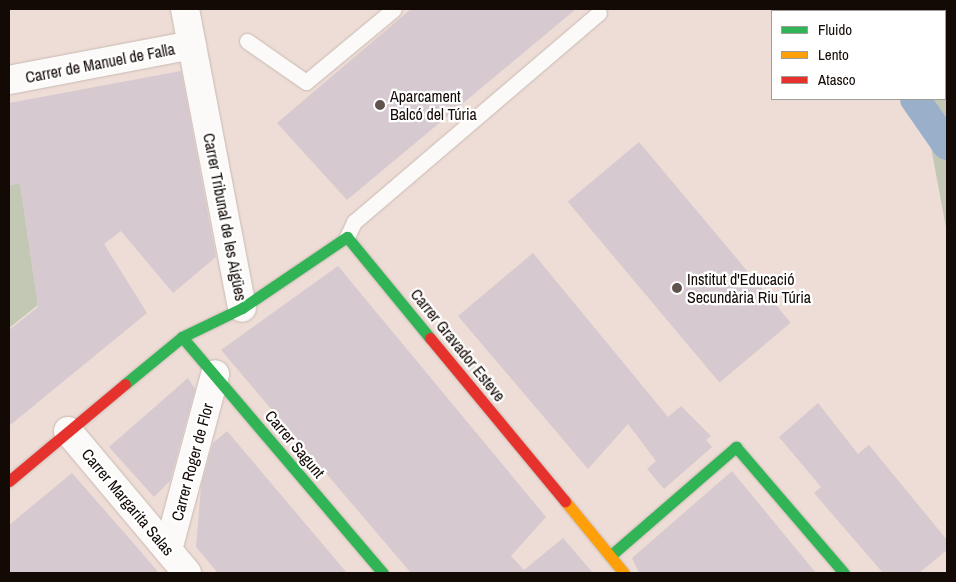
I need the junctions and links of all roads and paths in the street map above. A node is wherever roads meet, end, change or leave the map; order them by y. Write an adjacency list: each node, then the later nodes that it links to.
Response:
1 (185, 9): 5 (street, Carrer Tribunal de les Aigües)
2 (394, 9): 4 (lane)
3 (599, 13): 7 (lane)
4 (248, 41)
5 (192, 45): 6 (street, Carrer de Manuel de Falla); 8 (street, Carrer Tribunal de les Aigües)
6 (9, 80)
7 (347, 236): 8 (street); 13 (street, Carrer Gravador Esteve)
8 (242, 308): 9 (street, Carrer Tribunal de les Aigües)
9 (182, 337): 10 (street, Carrer Sagunt); 11 (street, Carrer Tribunal de les Aigües)
10 (215, 374): 14 (street, Carrer Roger de Flor); 15 (street, Carrer Sagunt)
11 (68, 432): 12 (street, Carrer Tribunal de les Aigües); 14 (street, Carrer Margarita Salas)
12 (9, 481)
13 (610, 556): 16 (street, Carrer Gravador Esteve); 17 (street)
14 (181, 566)
15 (383, 573)
16 (624, 573)
17 (844, 573)

